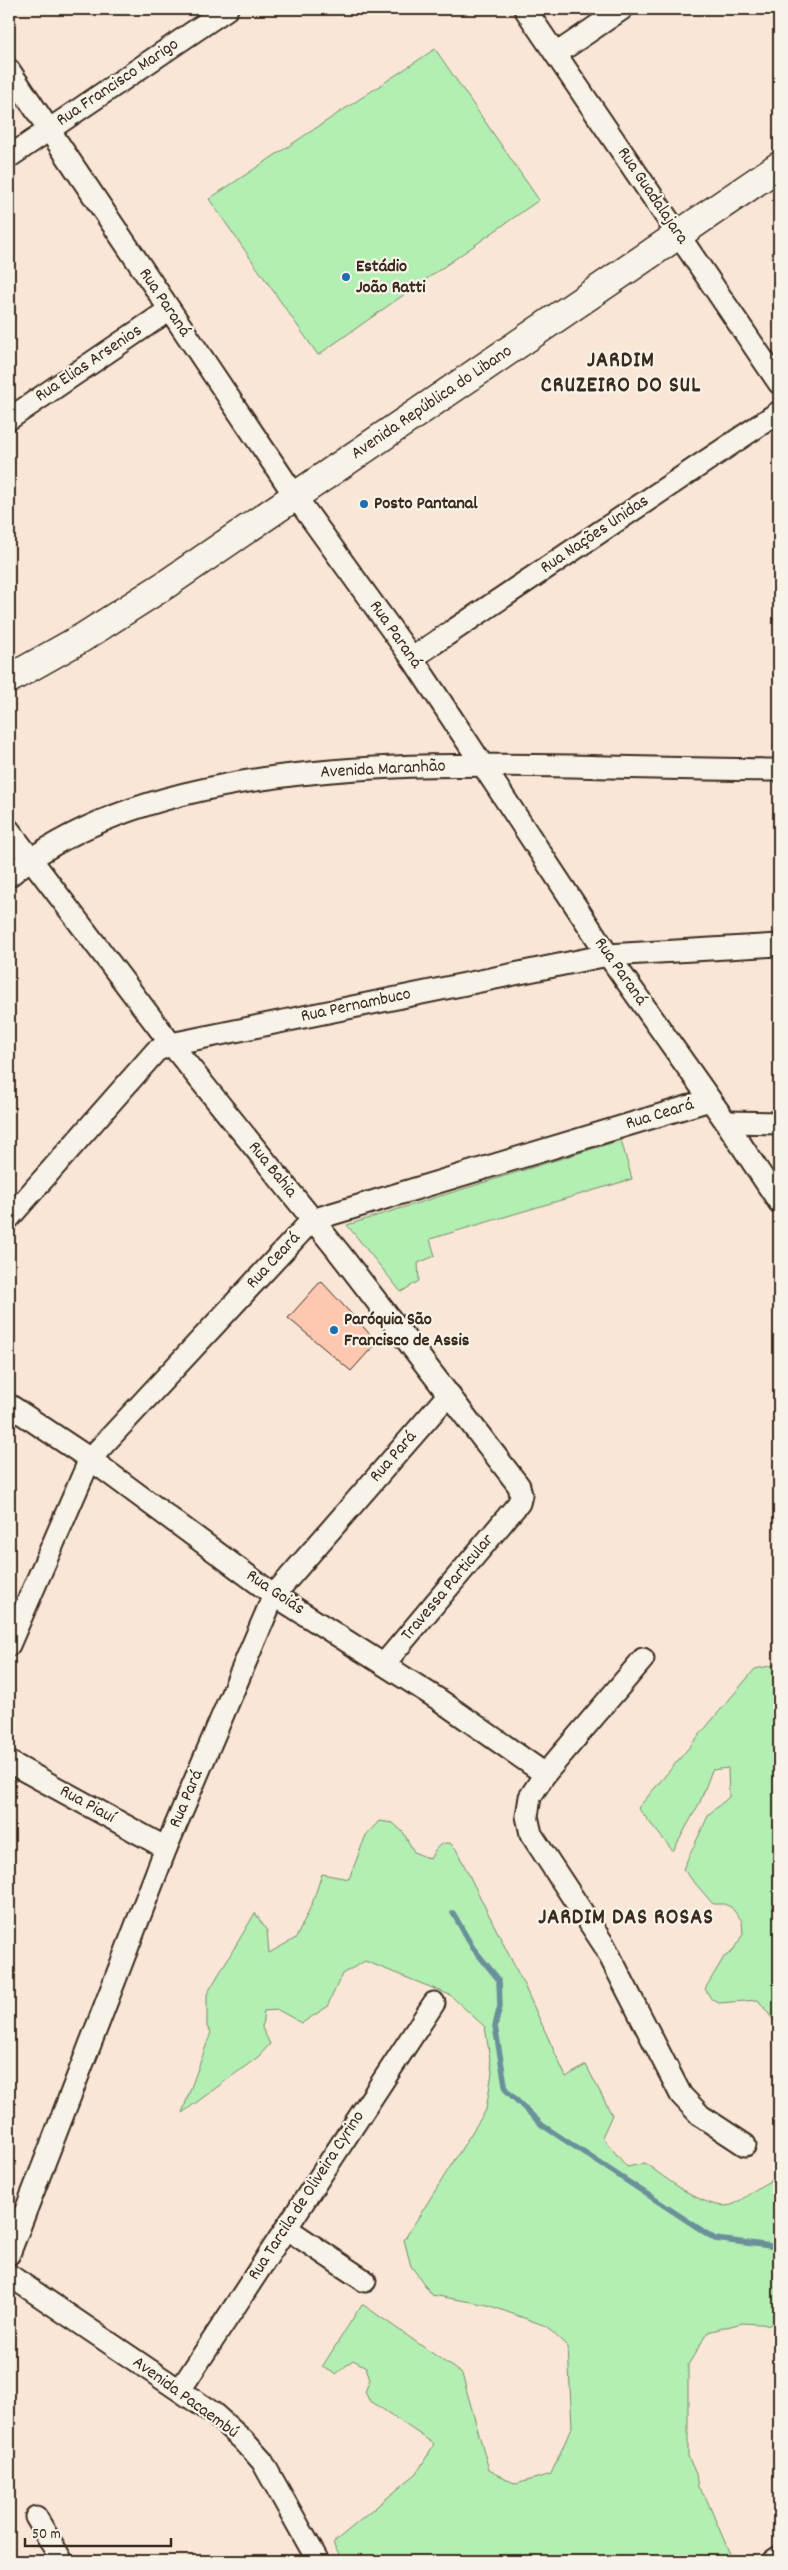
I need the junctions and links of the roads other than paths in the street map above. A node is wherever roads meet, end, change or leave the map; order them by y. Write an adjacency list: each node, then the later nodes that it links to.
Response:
1 (227, 9): 6 (street, Rua Francisco Marigo)
2 (525, 9): 4 (street, Rua Guadalajara)
3 (622, 9): 4 (street)
4 (556, 54): 9 (street, Rua Guadalajara)
5 (9, 70): 6 (street, Rua Paraná)
6 (50, 130): 7 (street, Rua Francisco Marigo); 10 (street, Rua Paraná)
7 (9, 157)
8 (779, 166): 9 (main road, Avenida República do Libano)
9 (678, 236): 11 (street, Rua Guadalajara); 14 (main road, Avenida República do Libano)
10 (169, 310): 13 (street, Rua Elias Arsenios); 14 (street, Rua Paraná)
11 (779, 383)
12 (779, 412): 16 (street, Rua Nações Unidas)
13 (9, 419)
14 (295, 496): 15 (main road, Avenida República do Libano); 16 (street, Rua Paraná)
15 (82, 638): 17 (main road, Avenida República do Libano); 18 (main road, Avenida República do Libano)
16 (412, 658): 19 (street, Rua Paraná)
17 (9, 679)
18 (9, 693)
19 (484, 765): 20 (street, Avenida Maranhão); 22 (street, Avenida Maranhão); 25 (street, Rua Paraná)
20 (779, 770)
21 (9, 830): 22 (street, Rua Bahia)
22 (30, 859): 23 (street, Avenida Maranhão); 26 (street, Rua Bahia)
23 (9, 876)
24 (779, 945): 25 (street, Rua Pernambuco)
25 (608, 955): 26 (street, Rua Pernambuco); 27 (street, Rua Paraná)
26 (172, 1044): 31 (street, Rua Pernambuco); 32 (street, Rua Bahia)
27 (710, 1100): 28 (street, Rua Paraná); 32 (street, Rua Ceará)
28 (726, 1122): 29 (street); 30 (street, Rua Paraná)
29 (779, 1124)
30 (779, 1202)
31 (9, 1218)
32 (312, 1220): 33 (street, Rua Bahia); 35 (street, Rua Ceará)
33 (449, 1394): 36 (street, Rua Bahia); 37 (street, Rua Pará)
34 (9, 1406): 35 (street, Rua Goiás)
35 (90, 1460): 37 (street, Rua Goiás); 38 (street, Rua Ceará)
36 (512, 1511): 40 (street, Travessa Particular)
37 (274, 1595): 40 (street, Rua Goiás); 43 (street, Rua Pará)
38 (9, 1645)
39 (643, 1659): 42 (street)
40 (384, 1664): 42 (street, Rua Goiás)
41 (9, 1762): 43 (street, Rua Piauí)
42 (545, 1774): 45 (street)
43 (166, 1848): 47 (street, Rua Pará)
44 (434, 2003): 46 (street, Rua Tarcila de Oliveira Cyrino)
45 (745, 2145)
46 (286, 2228): 49 (street); 50 (street, Rua Tarcila de Oliveira Cyrino)
47 (9, 2254)
48 (9, 2275): 50 (street, Avenida Pacaembú)
49 (365, 2281)
50 (180, 2390): 54 (street, Avenida Pacaembú)
51 (36, 2516): 53 (street)
52 (779, 2557): 55 (street)
53 (62, 2561)
54 (318, 2561)
55 (773, 2561)

